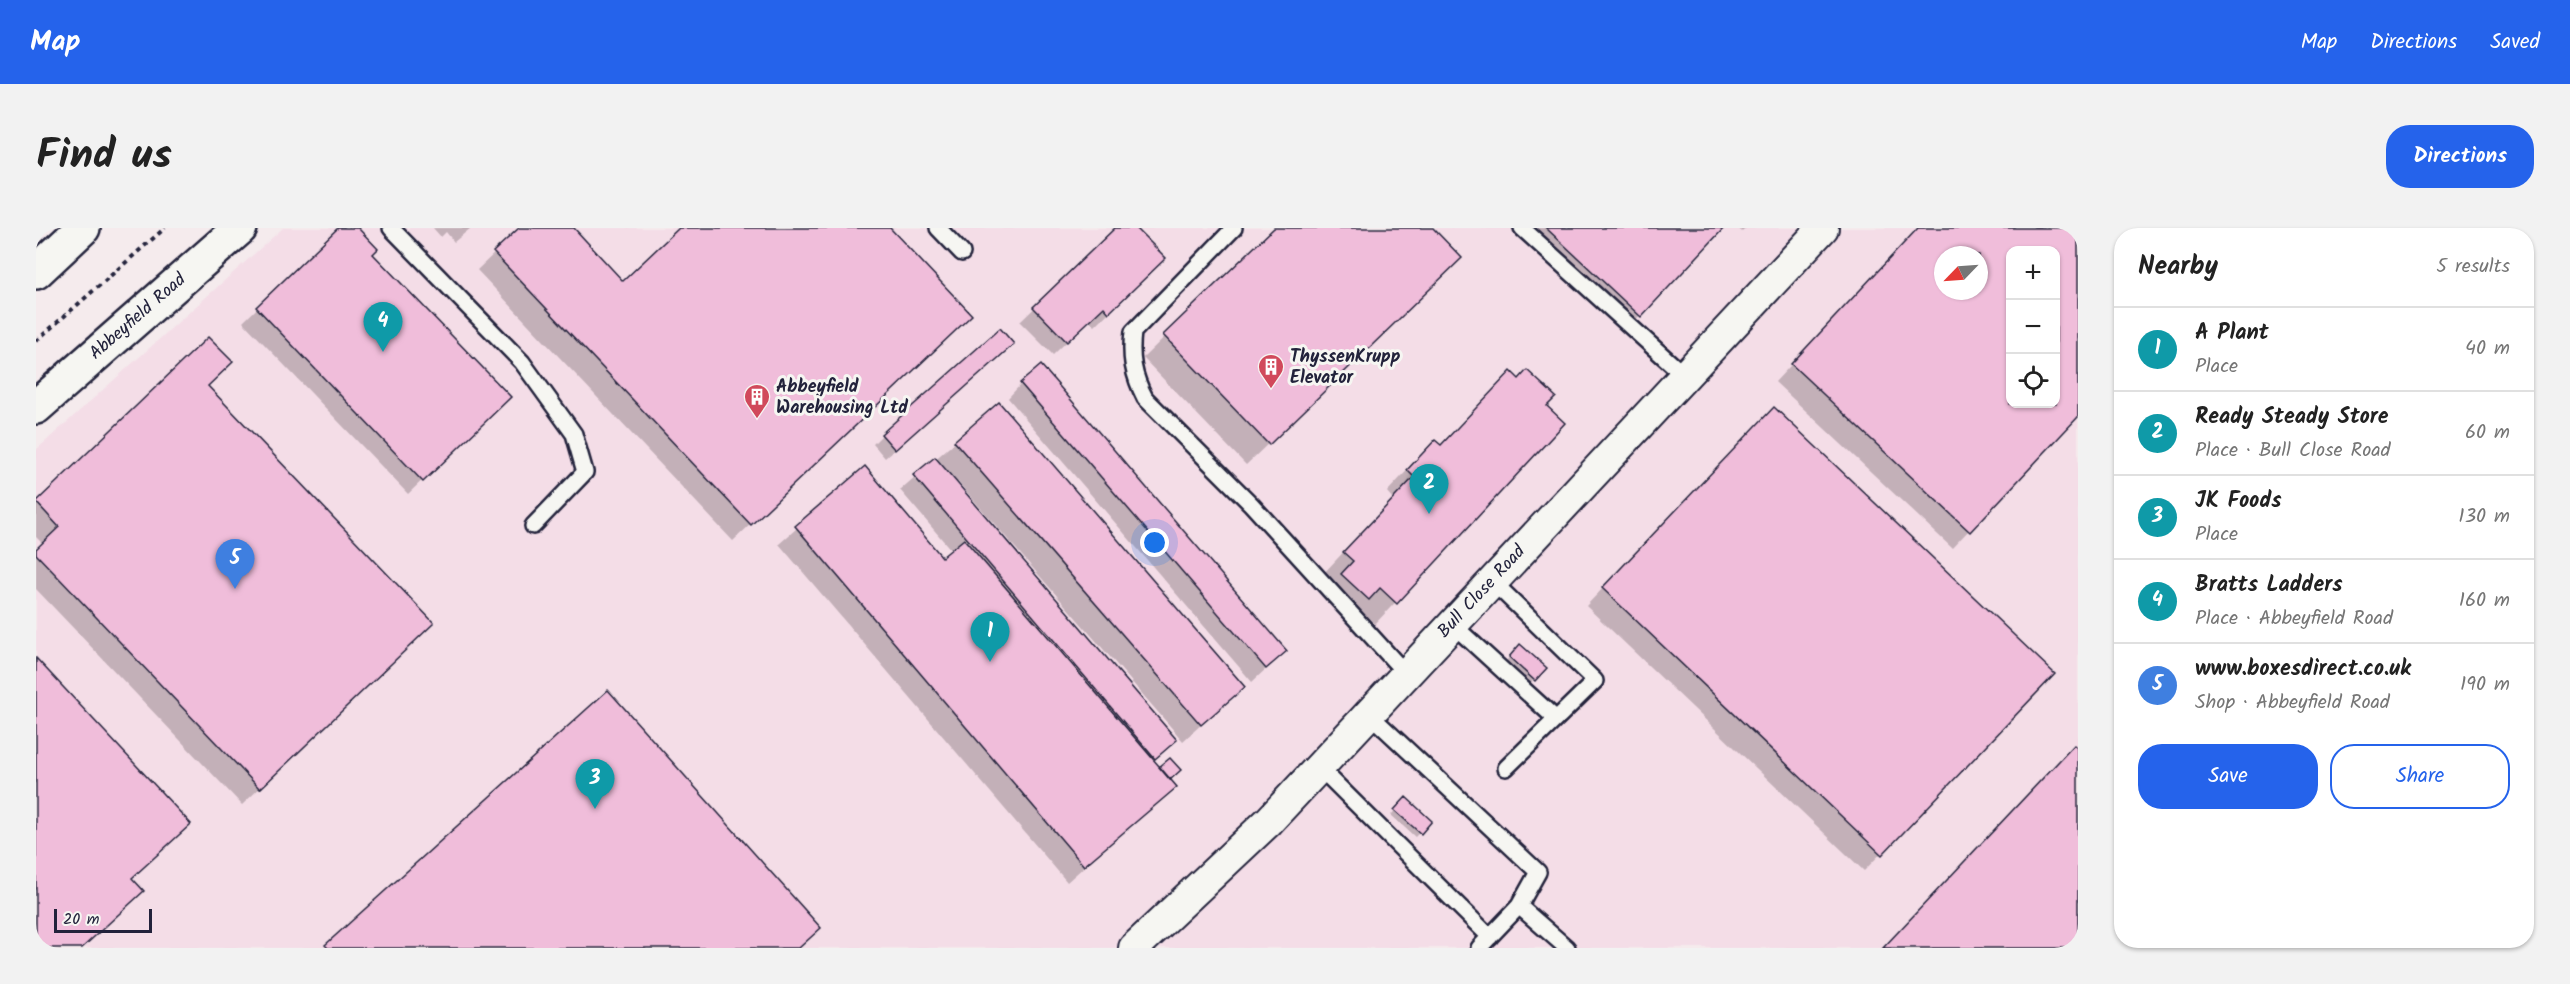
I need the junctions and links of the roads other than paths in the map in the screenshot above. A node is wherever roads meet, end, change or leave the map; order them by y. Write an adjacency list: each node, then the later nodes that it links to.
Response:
1 (83, 228): 9 (main road)
2 (240, 228): 11 (main road, Abbeyfield Road)
3 (392, 228): 12 (lane)
4 (938, 228): 8 (lane)
5 (1522, 228): 10 (lane)
6 (1823, 228): 10 (street, Bull Close Road)
7 (1230, 229): 15 (lane)
8 (962, 253)
9 (36, 272)
10 (1685, 376): 13 (street, Bull Close Road)
11 (36, 407)
12 (533, 526)
13 (1492, 581): 14 (street, Bull Close Road); 17 (lane)
14 (1452, 624): 15 (street, Bull Close Road); 17 (lane)
15 (1406, 674): 16 (street, Bull Close Road)
16 (1369, 714): 18 (street, Bull Close Road); 20 (lane)
17 (1556, 719): 19 (lane)
18 (1318, 767): 21 (lane); 22 (street, Bull Close Road)
19 (1506, 768)
20 (1519, 906): 21 (lane); 23 (lane)
21 (1485, 942)
22 (1134, 948)
23 (1567, 948)

